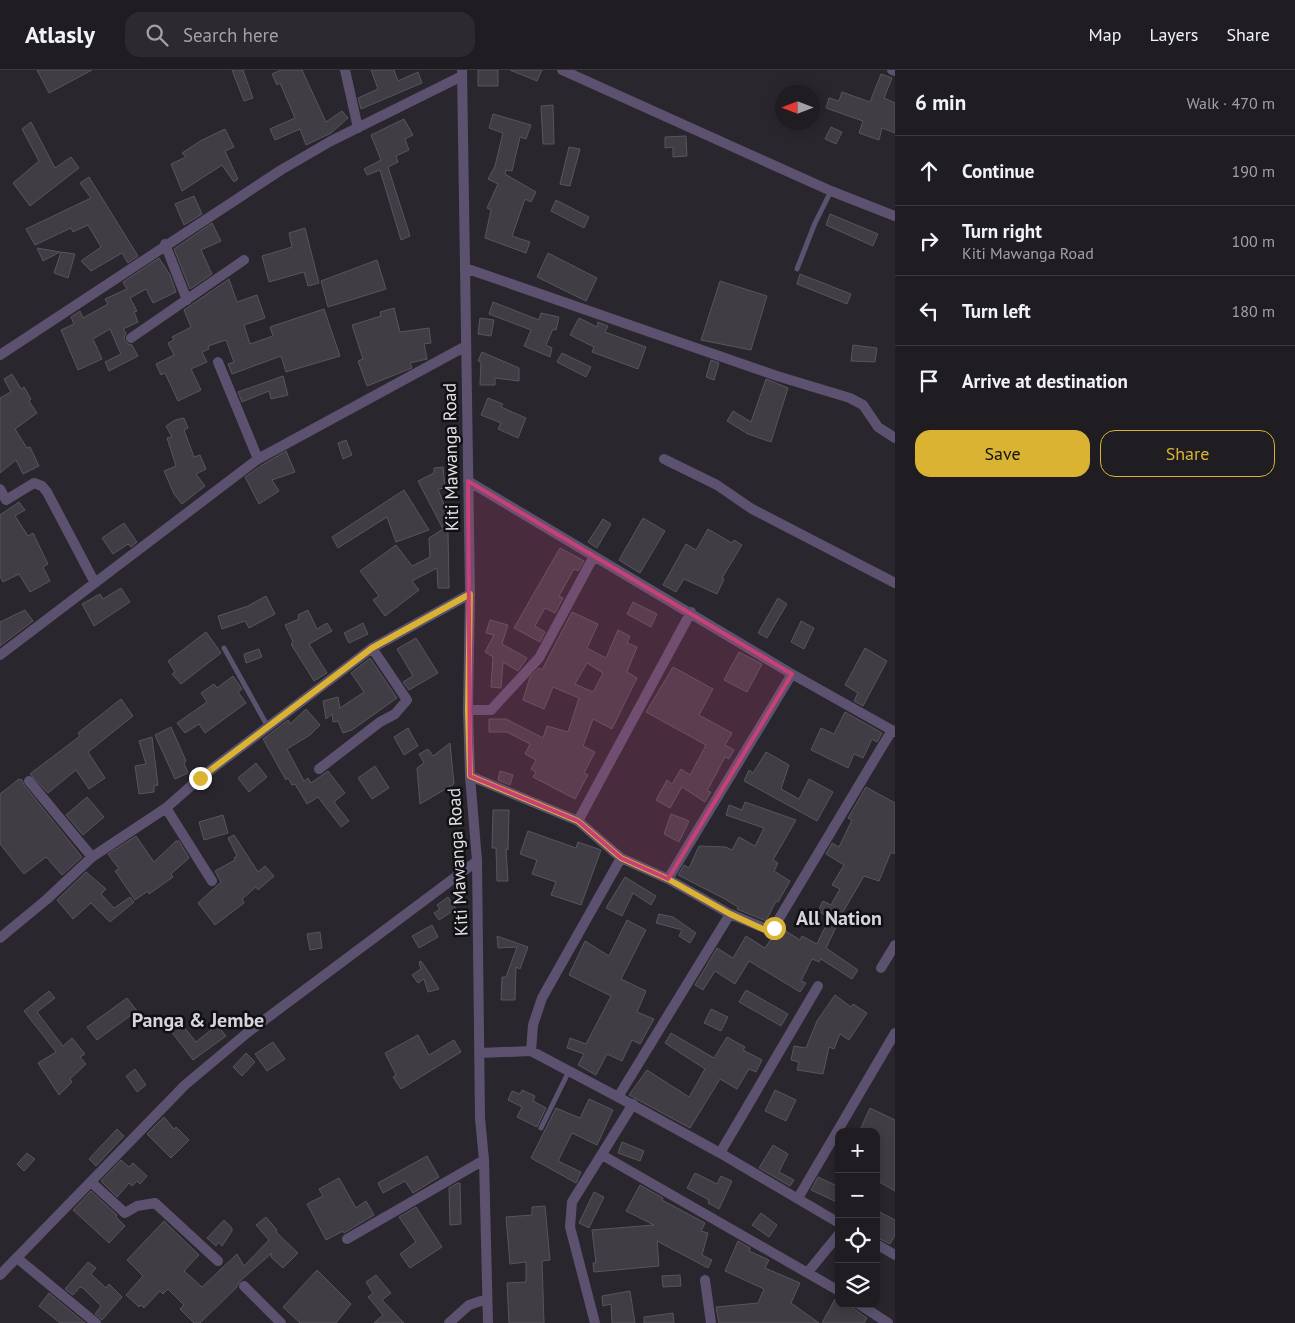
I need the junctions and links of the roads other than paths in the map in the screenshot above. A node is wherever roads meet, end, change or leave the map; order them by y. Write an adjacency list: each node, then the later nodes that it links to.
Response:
1 (345, 70): 4 (street)
2 (562, 70): 5 (street)
3 (462, 73): 4 (street); 9 (street, Kiti Mawanga Road)
4 (358, 128): 7 (street)
5 (831, 191): 6 (street); 10 (lane)
6 (895, 216)
7 (165, 244): 11 (street); 14 (street)
8 (244, 260): 11 (street)
9 (465, 268): 13 (street, Kiti Mawanga Road); 16 (street)
10 (797, 269)
11 (187, 300): 12 (street)
12 (131, 338)
13 (466, 346): 17 (street); 19 (street, Kiti Mawanga Road)
14 (0, 355)
15 (218, 362): 17 (street)
16 (895, 438)
17 (258, 459): 22 (street)
18 (664, 459): 23 (street)
19 (468, 481): 21 (street); 24 (street, Kiti Mawanga Road)
20 (0, 489): 22 (street)
21 (594, 556): 25 (street); 30 (street)
22 (95, 583): 28 (street)
23 (895, 583)
24 (470, 594): 27 (street); 30 (street, Kiti Mawanga Road)
25 (691, 612): 29 (street); 37 (street)
26 (224, 648): 31 (lane)
27 (372, 648): 31 (street); 33 (street)
28 (0, 655)
29 (792, 674): 32 (street); 41 (street)
30 (468, 710): 34 (street, Kiti Mawanga Road)
31 (268, 728): 36 (street)
32 (893, 731): 43 (street)
33 (319, 769)
34 (470, 776): 37 (street); 40 (street, Kiti Mawanga Road)
35 (28, 781): 38 (street)
36 (166, 808): 38 (street); 42 (street)
37 (578, 821): 39 (street)
38 (92, 857): 44 (street)
39 (621, 858): 41 (street); 49 (street)
40 (478, 861): 50 (street, Kiti Mawanga Road); 58 (street)
41 (668, 879): 43 (street)
42 (212, 881)
43 (730, 914): 52 (street)
44 (0, 938)
45 (895, 945): 46 (street)
46 (881, 968)
47 (818, 986): 55 (street)
48 (895, 1033): 59 (street)
49 (531, 1052): 50 (street); 51 (street)
50 (479, 1053): 57 (street, Kiti Mawanga Road)
51 (569, 1071): 52 (street); 54 (lane)
52 (618, 1097): 53 (street)
53 (633, 1104): 55 (street); 56 (street)
54 (542, 1128)
55 (720, 1153): 59 (street)
56 (602, 1155): 67 (street); 78 (street)
57 (484, 1160): 61 (street); 72 (street, Kiti Mawanga Road)
58 (91, 1182): 65 (street); 66 (street)
59 (798, 1198): 60 (street)
60 (835, 1221)
61 (347, 1239)
62 (835, 1239): 67 (street)
63 (880, 1246): 64 (street)
64 (895, 1255)
65 (17, 1258): 68 (street); 74 (street)
66 (218, 1261)
67 (808, 1272): 71 (street)
68 (0, 1275)
69 (704, 1280): 79 (street)
70 (244, 1286): 75 (street)
71 (835, 1289)
72 (487, 1299): 76 (street); 77 (street, Kiti Mawanga Road)
73 (865, 1308): 80 (street)
74 (96, 1323)
75 (281, 1323)
76 (449, 1323)
77 (488, 1323)
78 (595, 1323)
79 (711, 1323)
80 (888, 1323)

